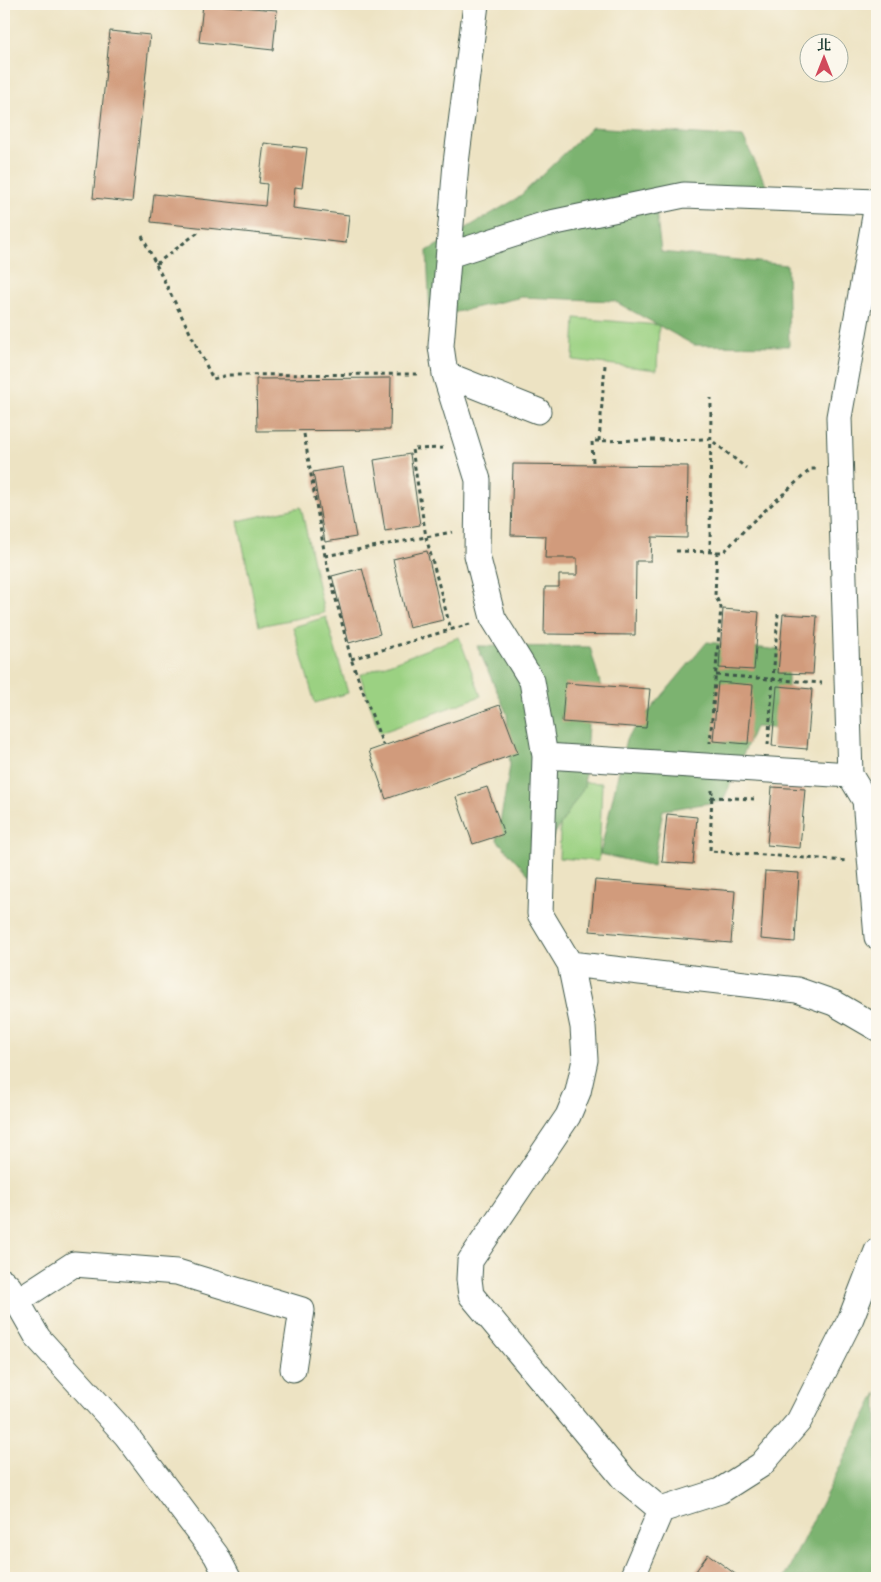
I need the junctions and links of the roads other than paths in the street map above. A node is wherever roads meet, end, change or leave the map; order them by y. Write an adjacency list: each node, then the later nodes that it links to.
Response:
1 (476, 4): 3 (street)
2 (877, 204): 3 (street); 7 (street)
3 (449, 255): 4 (street)
4 (445, 374): 5 (street); 6 (street)
5 (538, 411)
6 (544, 756): 7 (street); 9 (street)
7 (850, 775): 8 (street)
8 (877, 937)
9 (570, 964): 10 (street); 14 (street)
10 (877, 1028)
11 (877, 1251): 14 (street)
12 (10, 1292): 13 (street); 15 (street)
13 (293, 1369)
14 (661, 1510): 16 (street)
15 (228, 1578)
16 (632, 1578)

